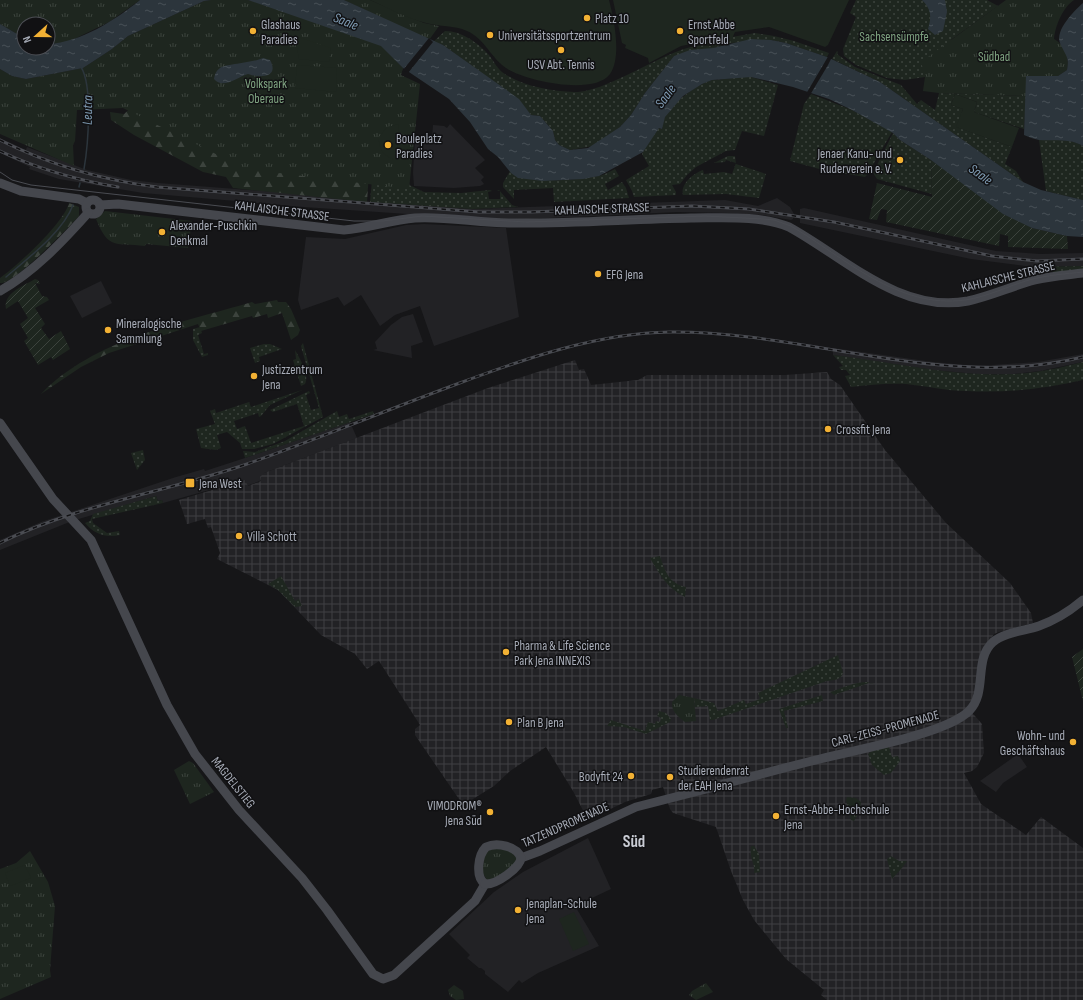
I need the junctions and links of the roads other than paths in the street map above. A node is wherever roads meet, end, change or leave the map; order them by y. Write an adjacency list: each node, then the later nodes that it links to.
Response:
1 (0, 183): 2 (main road)
2 (87, 203): 3 (main road); 4 (main road)
3 (100, 205): 4 (main road); 5 (main road, KAHLAISCHE STRASSE)
4 (88, 214): 6 (main road)
5 (1083, 273)
6 (0, 291)
7 (0, 422): 11 (main road, MAGDELSTIEG)
8 (1083, 600): 9 (main road, CARL-ZEISS-PROMENADE)
9 (662, 800): 10 (main road, TATZENDPROMENADE)
10 (521, 858): 11 (main road, TATZENDPROMENADE); 11 (main road)
11 (486, 884)

